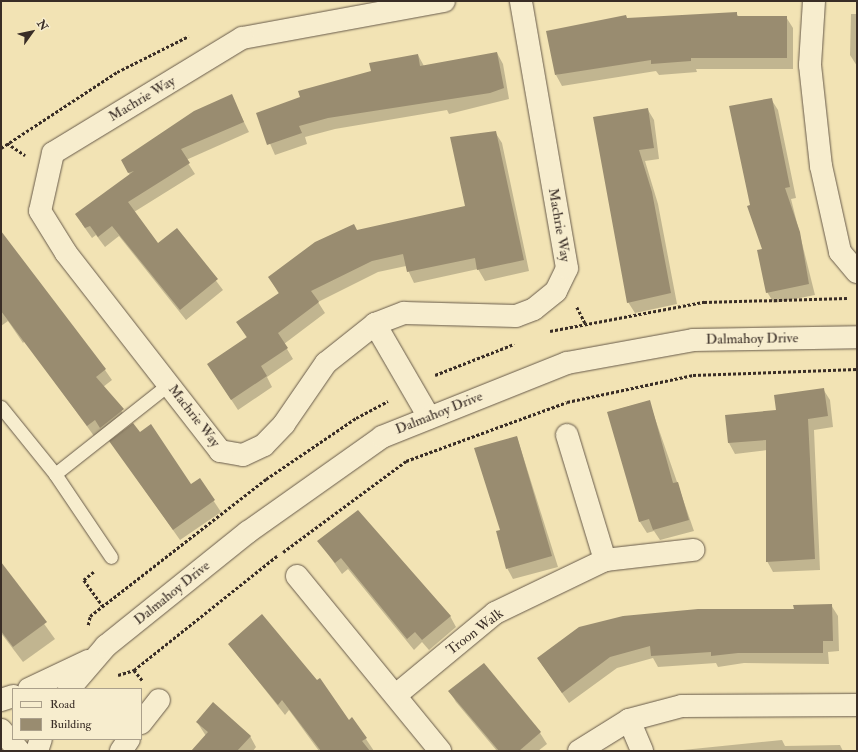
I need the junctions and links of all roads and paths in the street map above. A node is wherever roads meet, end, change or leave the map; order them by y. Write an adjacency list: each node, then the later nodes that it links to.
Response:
1 (444, 1): 10 (street, Machrie Way)
2 (521, 1): 7 (street, Machrie Way)
3 (814, 1): 6 (street)
4 (195, 34): 5 (path)
5 (1, 148)
6 (857, 272)
7 (374, 324): 10 (street, Machrie Way); 12 (street)
8 (857, 337): 12 (street, Dalmahoy Drive)
9 (857, 369): 21 (path)
10 (169, 384): 14 (lane)
11 (1, 407): 14 (lane)
12 (429, 417): 20 (street, Dalmahoy Drive)
13 (567, 435): 17 (street)
14 (55, 474): 16 (lane)
15 (693, 550): 17 (street, Troon Walk)
16 (111, 557): 19 (path)
17 (605, 560): 25 (street, Troon Walk)
18 (297, 576): 25 (street)
19 (103, 606)
20 (91, 660): 23 (street); 24 (street)
21 (134, 670): 22 (path); 28 (path)
22 (115, 676)
23 (31, 688)
24 (70, 688)
25 (396, 695): 38 (street)
26 (12, 696): 27 (street)
27 (1, 700)
28 (159, 700): 31 (street)
29 (857, 705): 30 (street)
30 (629, 720): 39 (street); 40 (street)
31 (142, 722)
32 (1, 730): 35 (street)
33 (41, 740): 36 (street)
34 (128, 740): 37 (street)
35 (19, 751)
36 (37, 751)
37 (121, 751)
38 (440, 751)
39 (579, 751)
40 (642, 751)

